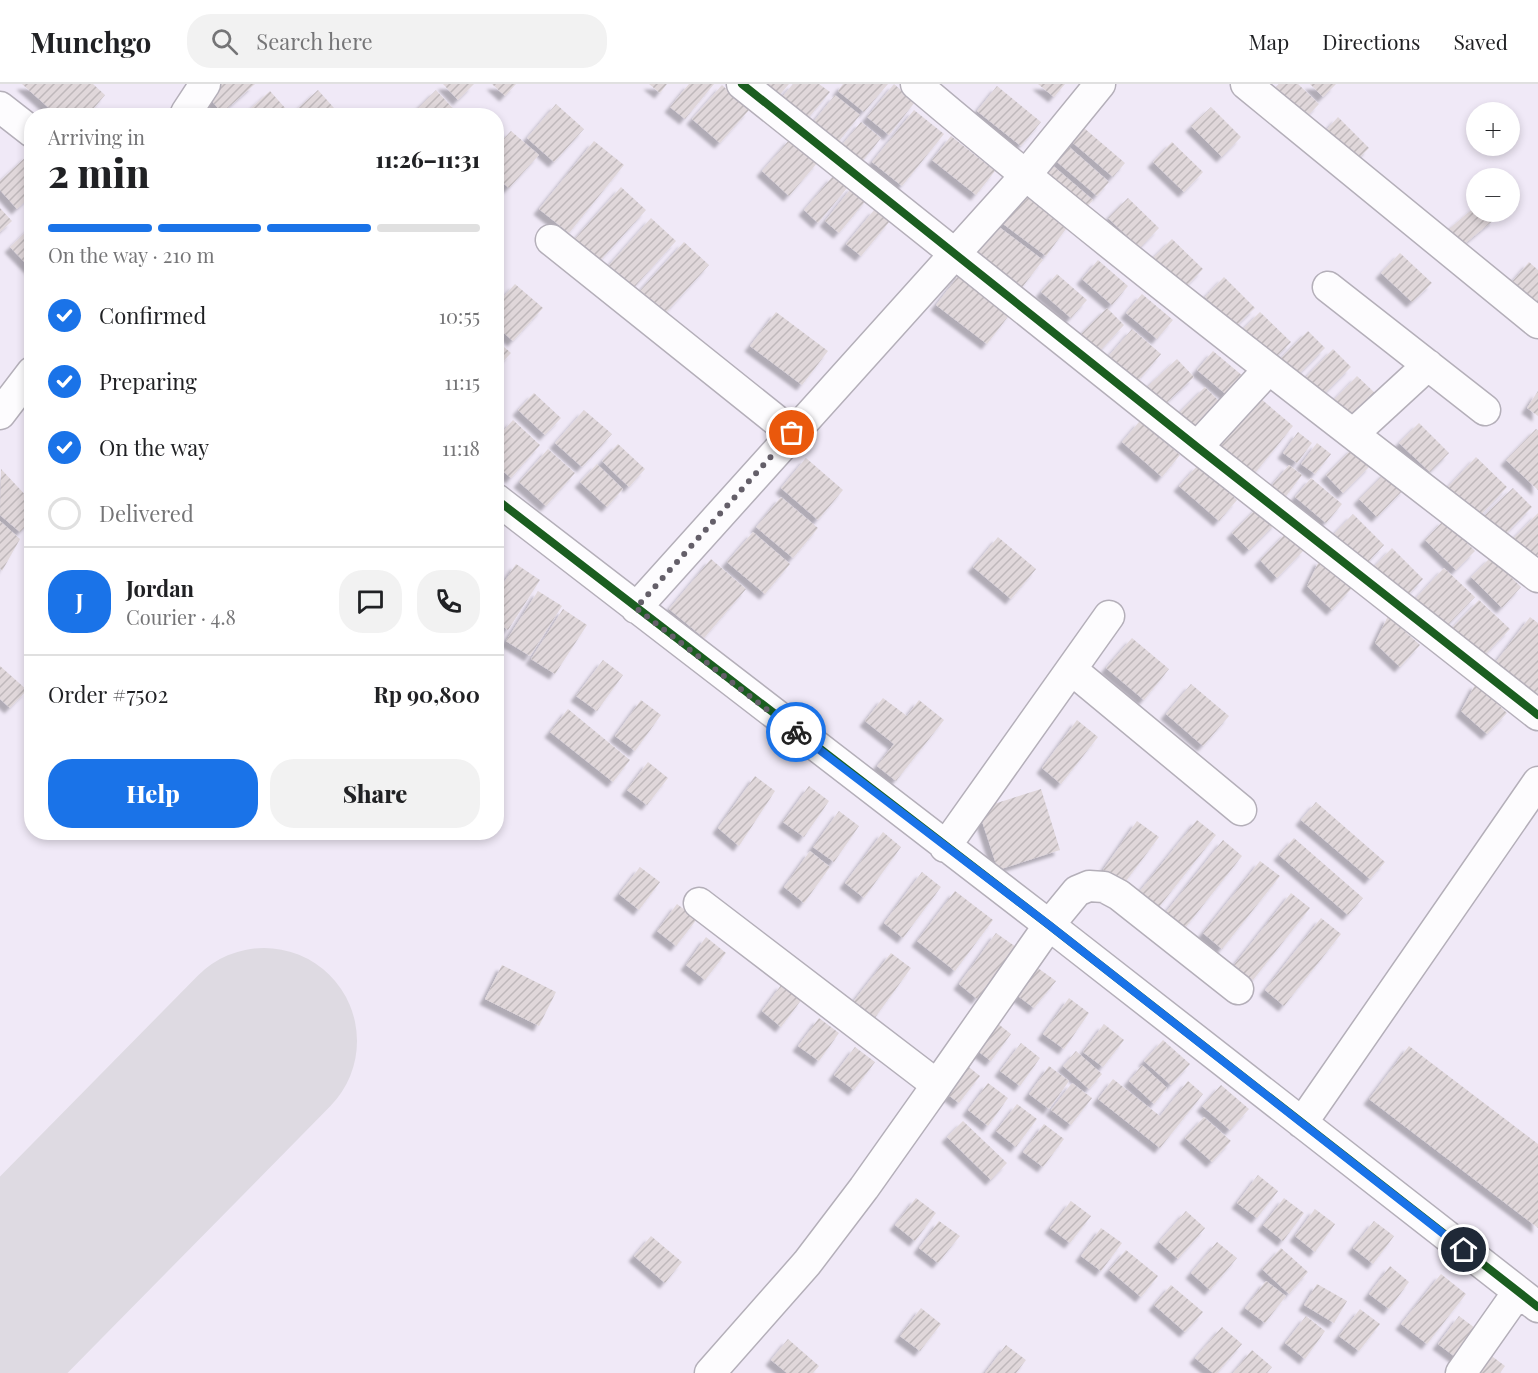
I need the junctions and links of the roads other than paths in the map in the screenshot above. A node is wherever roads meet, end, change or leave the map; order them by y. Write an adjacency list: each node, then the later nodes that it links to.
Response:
1 (205, 84): 7 (street)
2 (742, 84): 11 (street)
3 (916, 84): 9 (street)
4 (1100, 84): 9 (street)
5 (1246, 84): 13 (street)
6 (0, 106): 8 (street)
7 (190, 108)
8 (24, 126)
9 (1025, 176): 11 (street); 15 (street)
10 (551, 240): 19 (street)
11 (954, 254): 19 (street); 21 (street)
12 (1328, 287): 14 (street)
13 (1538, 323)
14 (1428, 365): 18 (street); 20 (street)
15 (1269, 369): 20 (street); 21 (street)
16 (24, 381): 17 (street)
17 (2, 406)
18 (1485, 410)
19 (792, 433): 24 (street)
20 (1353, 434): 23 (street)
21 (1197, 447): 27 (street)
22 (504, 505): 24 (street)
23 (1538, 577)
24 (636, 608): 30 (street)
25 (1109, 616): 26 (street)
26 (1072, 670): 29 (street); 30 (street)
27 (1538, 715)
28 (1538, 782): 35 (street)
29 (1241, 810)
30 (945, 847): 32 (street)
31 (699, 903): 34 (street)
32 (1049, 925): 33 (street); 34 (street); 35 (street)
33 (1238, 989)
34 (937, 1085): 37 (street)
35 (1302, 1123): 36 (street)
36 (1528, 1299): 38 (street)
37 (710, 1373)
38 (1461, 1373)

